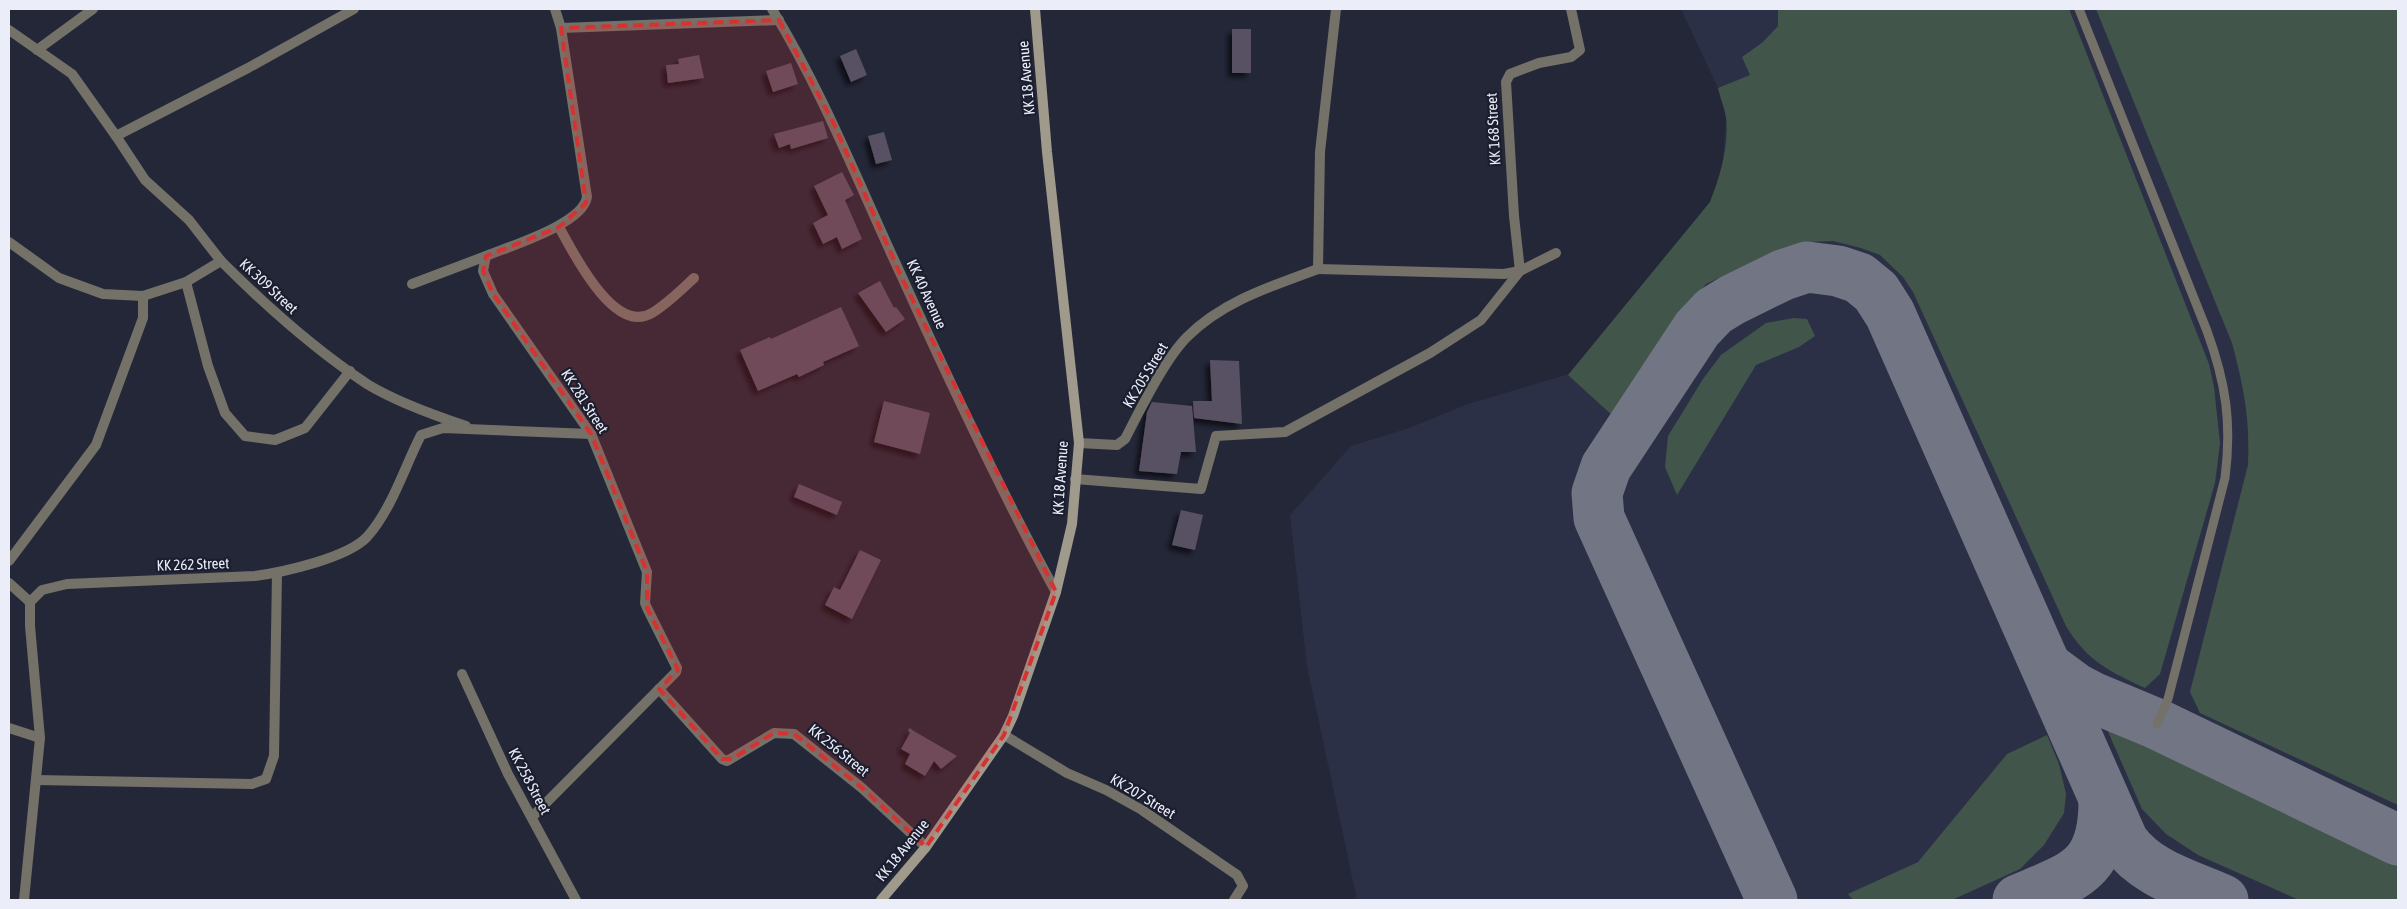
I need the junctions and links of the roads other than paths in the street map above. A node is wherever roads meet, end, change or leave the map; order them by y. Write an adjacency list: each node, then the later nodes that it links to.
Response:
1 (94, 9): 12 (street)
2 (354, 9): 13 (street)
3 (555, 9): 10 (street)
4 (772, 9): 9 (street, KK 40 Avenue)
5 (1035, 9): 28 (main road, KK 18 Avenue)
6 (1336, 9): 19 (street)
7 (1571, 9): 20 (street, KK 168 Street)
8 (2079, 9): 37 (lane)
9 (779, 20): 10 (street); 33 (street, KK 40 Avenue)
10 (561, 28): 14 (street)
11 (9, 30): 12 (street)
12 (37, 50): 13 (street)
13 (116, 136): 18 (street)
14 (560, 227): 17 (street); 21 (street)
15 (9, 242): 24 (street, KK 309 Street)
16 (1556, 252): 20 (street, KK 205 Street)
17 (486, 256): 23 (street); 27 (street, KK 281 Street)
18 (221, 261): 22 (street, KK 309 Street); 25 (street, KK 309 Street)
19 (1318, 269): 20 (street, KK 205 Street); 28 (street, KK 205 Street)
20 (1520, 271): 29 (street)
21 (694, 278)
22 (186, 282): 24 (street, KK 309 Street); 25 (street)
23 (412, 284)
24 (142, 296): 30 (street)
25 (350, 371): 26 (street, KK 309 Street)
26 (476, 429): 27 (street, KK 262 Street); 31 (street, KK 262 Street)
27 (591, 434): 36 (street, KK 281 Street)
28 (1079, 443): 29 (main road, KK 18 Avenue)
29 (1076, 479): 33 (main road, KK 18 Avenue)
30 (9, 561)
31 (277, 573): 34 (street, KK 262 Street); 41 (street)
32 (9, 583): 34 (street)
33 (1056, 592): 39 (main road, KK 18 Avenue)
34 (30, 602): 40 (street)
35 (462, 674): 42 (street, KK 258 Street)
36 (659, 690): 42 (street, KK 281 Street); 43 (street, KK 256 Street)
37 (2157, 724)
38 (9, 728): 40 (street)
39 (1004, 735): 43 (main road, KK 18 Avenue); 47 (street, KK 207 Street)
40 (40, 738): 41 (street)
41 (36, 780): 44 (street)
42 (532, 817): 45 (street, KK 258 Street)
43 (926, 847): 46 (main road, KK 18 Avenue)
44 (24, 900)
45 (576, 900)
46 (881, 900)
47 (1234, 900)

